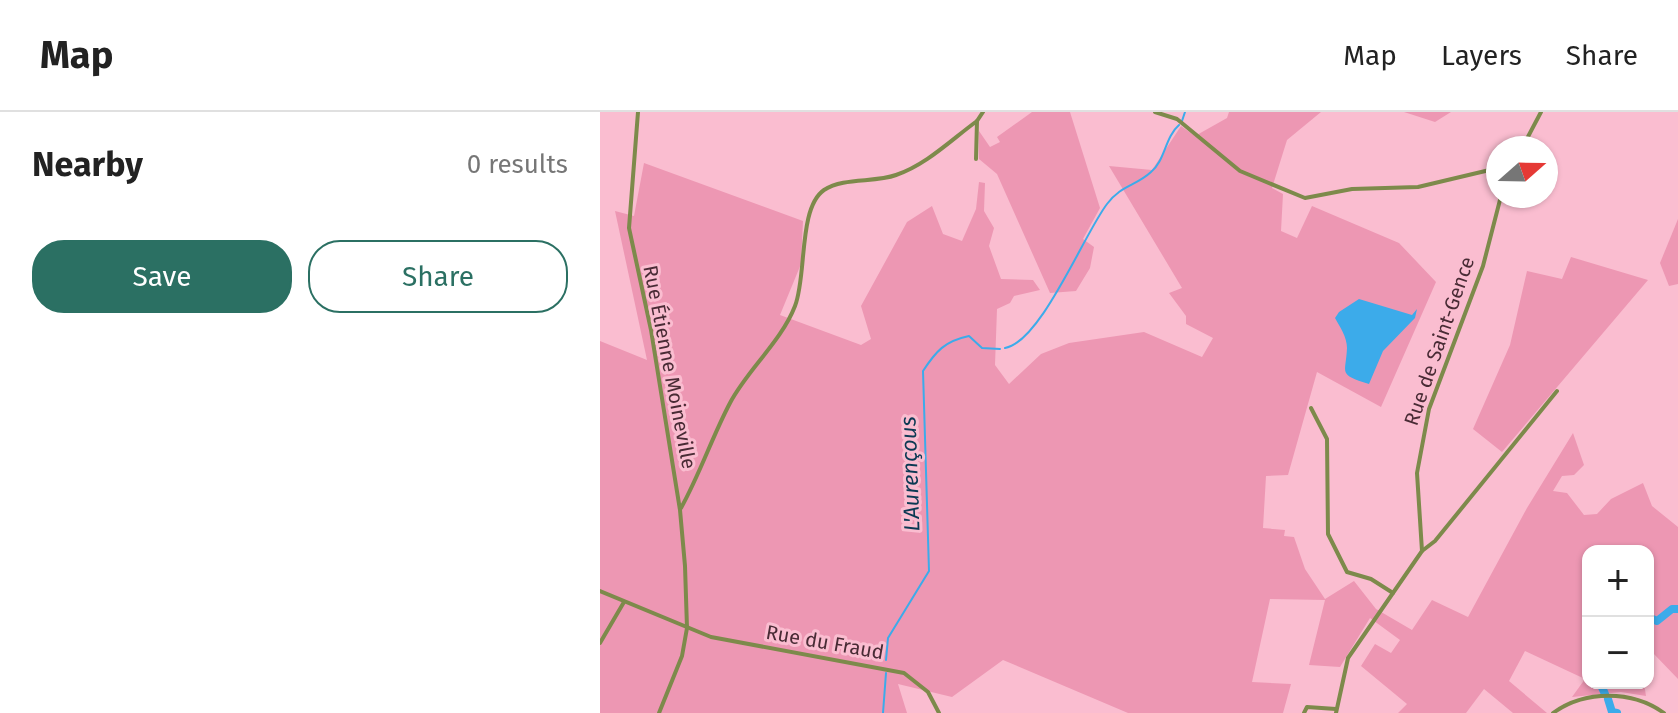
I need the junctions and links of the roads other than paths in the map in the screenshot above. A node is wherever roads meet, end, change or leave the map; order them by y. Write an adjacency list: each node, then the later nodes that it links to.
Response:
1 (638, 112): 12 (street, Rue Étienne Moineville)
2 (983, 112): 5 (street)
3 (1155, 112): 8 (street)
4 (1541, 112): 6 (street)
5 (977, 121): 7 (street); 12 (street)
6 (1528, 136)
7 (976, 159)
8 (1486, 171)
9 (1498, 208): 13 (street, Rue de Saint-Gence)
10 (1557, 391): 13 (street)
11 (1311, 408): 15 (street)
12 (680, 510): 17 (street, Rue Étienne Moineville)
13 (1422, 551): 15 (street)
14 (600, 591): 16 (street, Rue du Fraud)
15 (1393, 593): 23 (street)
16 (624, 602): 18 (street, Rue du Fraud); 21 (street)
17 (686, 615): 18 (street); 19 (street, Rue Étienne Moineville)
18 (675, 624): 19 (street, Rue du Fraud)
19 (687, 628): 20 (street, Rue du Fraud); 22 (street, Rue Étienne Moineville)
20 (697, 633): 22 (street); 25 (street, Rue du Fraud)
21 (600, 643)
22 (684, 644): 24 (street, Rue Étienne Moineville)
23 (1336, 711): 26 (street)
24 (659, 713)
25 (939, 713)
26 (1304, 713)
27 (1553, 713): 28 (street)
28 (1664, 713)

